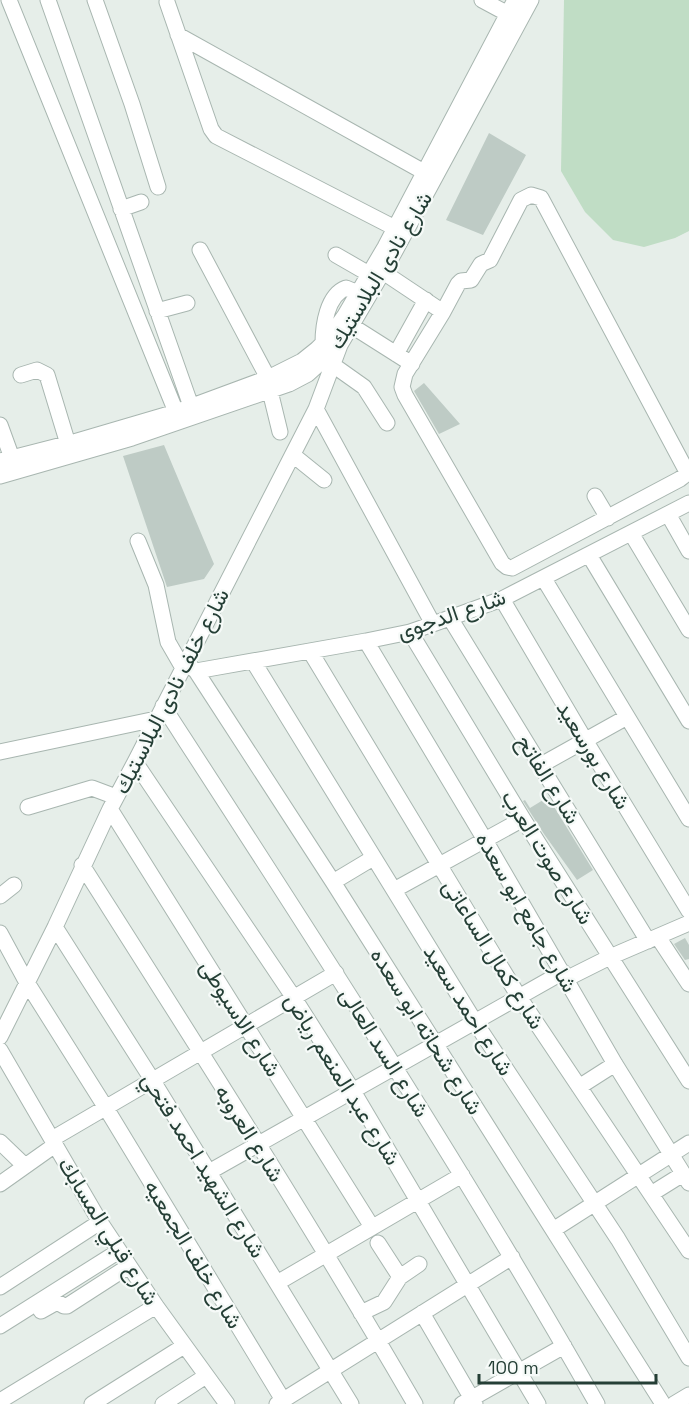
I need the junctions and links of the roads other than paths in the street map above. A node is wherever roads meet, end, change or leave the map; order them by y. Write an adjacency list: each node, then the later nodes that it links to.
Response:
1 (9, 0): 31 (street)
2 (48, 0): 13 (street)
3 (95, 0): 11 (street)
4 (482, 0): 8 (street)
5 (515, 0): 8 (street, شارع نادى البلاستيك)
6 (531, 0): 17 (street, شارع نادى البلاستيك)
7 (167, 2): 9 (street)
8 (508, 14): 10 (street, شارع نادى البلاستيك)
9 (178, 34): 10 (street); 14 (street)
10 (424, 172): 14 (street, شارع نادى البلاستيك)
11 (158, 187)
12 (141, 202): 13 (street)
13 (121, 209): 20 (street)
14 (395, 228): 17 (street, شارع نادى البلاستيك)
15 (200, 250): 28 (street)
16 (336, 255): 17 (street)
17 (376, 273): 18 (street); 22 (street, شارع نادى البلاستيك); 28 (street, شارع نادى البلاستيك)
18 (426, 300): 21 (street); 24 (street)
19 (187, 303): 20 (street)
20 (157, 311): 29 (street)
21 (443, 312): 25 (street); 43 (street)
22 (352, 326): 23 (street, شارع نادى البلاستيك); 24 (street)
23 (340, 345): 26 (street, شارع خلف نادى البلاستيك); 28 (street, شارع نادى البلاستيك)
24 (396, 354): 25 (street)
25 (412, 364): 43 (street)
26 (333, 365): 30 (street, شارع خلف نادى البلاستيك); 32 (street)
27 (21, 375): 35 (street)
28 (269, 385): 29 (street, شارع نادى البلاستيك); 34 (street); 38 (street, شارع نادى البلاستيك)
29 (191, 406): 31 (street, شارع نادى البلاستيك)
30 (316, 409): 36 (street, شارع خلف نادى البلاستيك); 51 (street)
31 (176, 412): 35 (street, شارع نادى البلاستيك)
32 (387, 423)
33 (0, 425): 37 (street)
34 (280, 432)
35 (68, 444): 37 (street, شارع نادى البلاستيك)
36 (293, 454): 39 (street); 57 (street, شارع خلف نادى البلاستيك)
37 (6, 460)
38 (0, 476)
39 (324, 480)
40 (595, 496): 43 (street)
41 (689, 503): 42 (street, شارع الدجوى)
42 (668, 514): 44 (street, شارع الدجوى); 46 (street)
43 (608, 518)
44 (631, 533): 47 (street, شارع الدجوى); 52 (street)
45 (138, 541): 57 (street, شارع شحاته ابو سعده)
46 (689, 551)
47 (589, 555): 48 (street, شارع الدجوى); 60 (street)
48 (544, 579): 49 (street, شارع الدجوى); 59 (street)
49 (502, 598): 50 (street, شارع الدجوى); 61 (street, شارع بورسعيد)
50 (450, 618): 51 (street, شارع الدجوى); 64 (street, شارع الفاتح)
51 (433, 624): 53 (street, شارع الدجوى)
52 (689, 630)
53 (410, 632): 54 (street, شارع الدجوى); 67 (street, شارع صوت العرب)
54 (366, 641): 55 (street, شارع الدجوى); 69 (street, شارع جامع ابو سعده)
55 (310, 651): 56 (street, شارع الدجوى); 72 (street, شارع كمال الساعاتى)
56 (253, 661): 57 (street, شارع الدجوى); 70 (street, شارع احمد سعيد)
57 (188, 667): 58 (street, شارع خلف نادى البلاستيك); 73 (street, شارع شحاته ابو سعده)
58 (160, 712): 62 (street); 63 (street, شارع خلف نادى البلاستيك); 84 (street, شارع السد العالى)
59 (627, 717): 61 (street); 68 (street)
60 (689, 721)
61 (585, 740): 64 (street); 77 (street, شارع بورسعيد)
62 (0, 752)
63 (135, 762): 65 (street, شارع خلف نادى البلاستيك); 89 (street, شارع عبد المنعم رياض)
64 (541, 765): 81 (street, شارع الفاتح)
65 (113, 803): 66 (street); 71 (street, شارع خلف نادى البلاستيك); 91 (street, شارع الاسيوطى)
66 (28, 807)
67 (523, 819): 69 (street); 83 (street, شارع صوت العرب)
68 (689, 819)
69 (485, 840): 72 (street); 85 (street, شارع جامع ابو سعده)
70 (374, 858): 73 (street); 75 (street, شارع احمد سعيد)
71 (82, 865): 79 (street, شارع خلف نادى البلاستيك); 95 (street, شارع العروبه)
72 (439, 865): 75 (street); 88 (street, شارع كمال الساعاتى)
73 (333, 882): 93 (street, شارع شحاته ابو سعده)
74 (14, 885): 76 (street)
75 (394, 890): 90 (street, شارع احمد سعيد)
76 (0, 896)
77 (689, 911)
78 (689, 923): 81 (street)
79 (55, 927): 86 (street, شارع خلف نادى البلاستيك); 98 (street, شارع الشهيد احمد فتحي)
80 (0, 933): 82 (street, شارع خلف الجمعيه)
81 (653, 939): 83 (street); 87 (street, شارع الفاتح)
82 (5, 955): 86 (street, شارع خلف الجمعيه)
83 (610, 957): 85 (street); 99 (street, شارع صوت العرب)
84 (336, 973): 89 (street); 97 (street, شارع السد العالى)
85 (564, 976): 88 (street); 96 (street, شارع جامع ابو سعده)
86 (26, 981): 92 (street, شارع خلف نادى البلاستيك); 102 (street, شارع خلف الجمعيه)
87 (689, 984)
88 (519, 997): 90 (street); 100 (street, شارع كمال الساعاتى)
89 (294, 998): 91 (street); 101 (street, شارع عبد المنعم رياض)
90 (475, 1022): 93 (street); 117 (street, شارع احمد سعيد)
91 (246, 1026): 95 (street); 103 (street, شارع الاسيوطى)
92 (0, 1037)
93 (435, 1044): 97 (street); 120 (street, شارع شحاته ابو سعده)
94 (0, 1050): 105 (street, شارع قبلي المسابك)
95 (200, 1053): 98 (street); 107 (street, شارع العروبه)
96 (615, 1064): 100 (street); 108 (street, شارع جامع ابو سعده)
97 (395, 1067): 101 (street); 111 (street, شارع السد العالى)
98 (153, 1080): 102 (street); 110 (street, شارع الشهيد احمد فتحي)
99 (689, 1081)
100 (579, 1087): 112 (street, شارع كمال الساعاتى)
101 (353, 1091): 103 (street); 116 (street, شارع عبد المنعم رياض)
102 (106, 1108): 105 (street); 146 (street, شارع خلف الجمعيه)
103 (304, 1118): 107 (street); 119 (street, شارع الاسيوطى)
104 (0, 1142): 109 (street)
105 (53, 1142): 109 (street); 118 (street, شارع قبلي المسابك)
106 (689, 1143): 108 (street)
107 (257, 1145): 110 (street); 125 (street, شارع العروبه)
108 (671, 1155): 112 (street); 113 (street, شارع جامع ابو سعده)
109 (25, 1166): 114 (street)
110 (209, 1172): 130 (street, شارع الشهيد احمد فتحي)
111 (462, 1175): 116 (street); 126 (street, شارع السد العالى)
112 (638, 1175): 115 (street, شارع كمال الساعاتى); 117 (street)
113 (686, 1178): 115 (street)
114 (0, 1184)
115 (651, 1194): 121 (street, شارع كمال الساعاتى)
116 (418, 1200): 119 (street); 131 (street, شارع عبد المنعم رياض)
117 (594, 1203): 120 (street); 140 (street, شارع احمد سعيد)
118 (100, 1222): 123 (street, شارع قبلي المسابك); 132 (street)
119 (372, 1227): 125 (street)
120 (553, 1230): 155 (street, شارع شحاته ابو سعده)
121 (684, 1232): 124 (street, شارع كمال الساعاتى)
122 (378, 1243): 129 (street)
123 (119, 1251): 128 (street, شارع قبلي المسابك); 136 (street)
124 (689, 1251)
125 (325, 1255): 130 (street); 134 (street, شارع العروبه)
126 (512, 1257): 131 (street); 139 (street, شارع السد العالى)
127 (419, 1264): 129 (street)
128 (129, 1266): 133 (street, شارع قبلي المسابك); 136 (street)
129 (400, 1277): 134 (street)
130 (277, 1283): 141 (street, شارع الشهيد احمد فتحي)
131 (469, 1284): 135 (street); 142 (street, شارع عبد المنعم رياض)
132 (0, 1287)
133 (156, 1306): 138 (street, شارع قبلي المسابك); 145 (street)
134 (361, 1313): 137 (street, شارع العروبه)
135 (422, 1313): 137 (street); 147 (street)
136 (7, 1328)
137 (378, 1341): 141 (street); 152 (street, شارع العروبه)
138 (184, 1346): 143 (street, شارع قبلي المسابك); 148 (street)
139 (564, 1346): 142 (street); 154 (street, شارع السد العالى)
140 (689, 1358)
141 (330, 1370): 146 (street); 151 (street, شارع الشهيد احمد فتحي)
142 (519, 1372): 147 (street); 153 (street, شارع عبد المنعم رياض)
143 (206, 1376): 149 (street); 150 (street, شارع قبلي المسابك)
144 (689, 1395): 156 (street)
145 (0, 1401)
146 (280, 1402)
147 (470, 1402)
148 (92, 1404)
149 (164, 1404)
150 (227, 1404)
151 (351, 1404)
152 (415, 1404)
153 (538, 1404)
154 (597, 1404)
155 (663, 1404)
156 (674, 1404)

